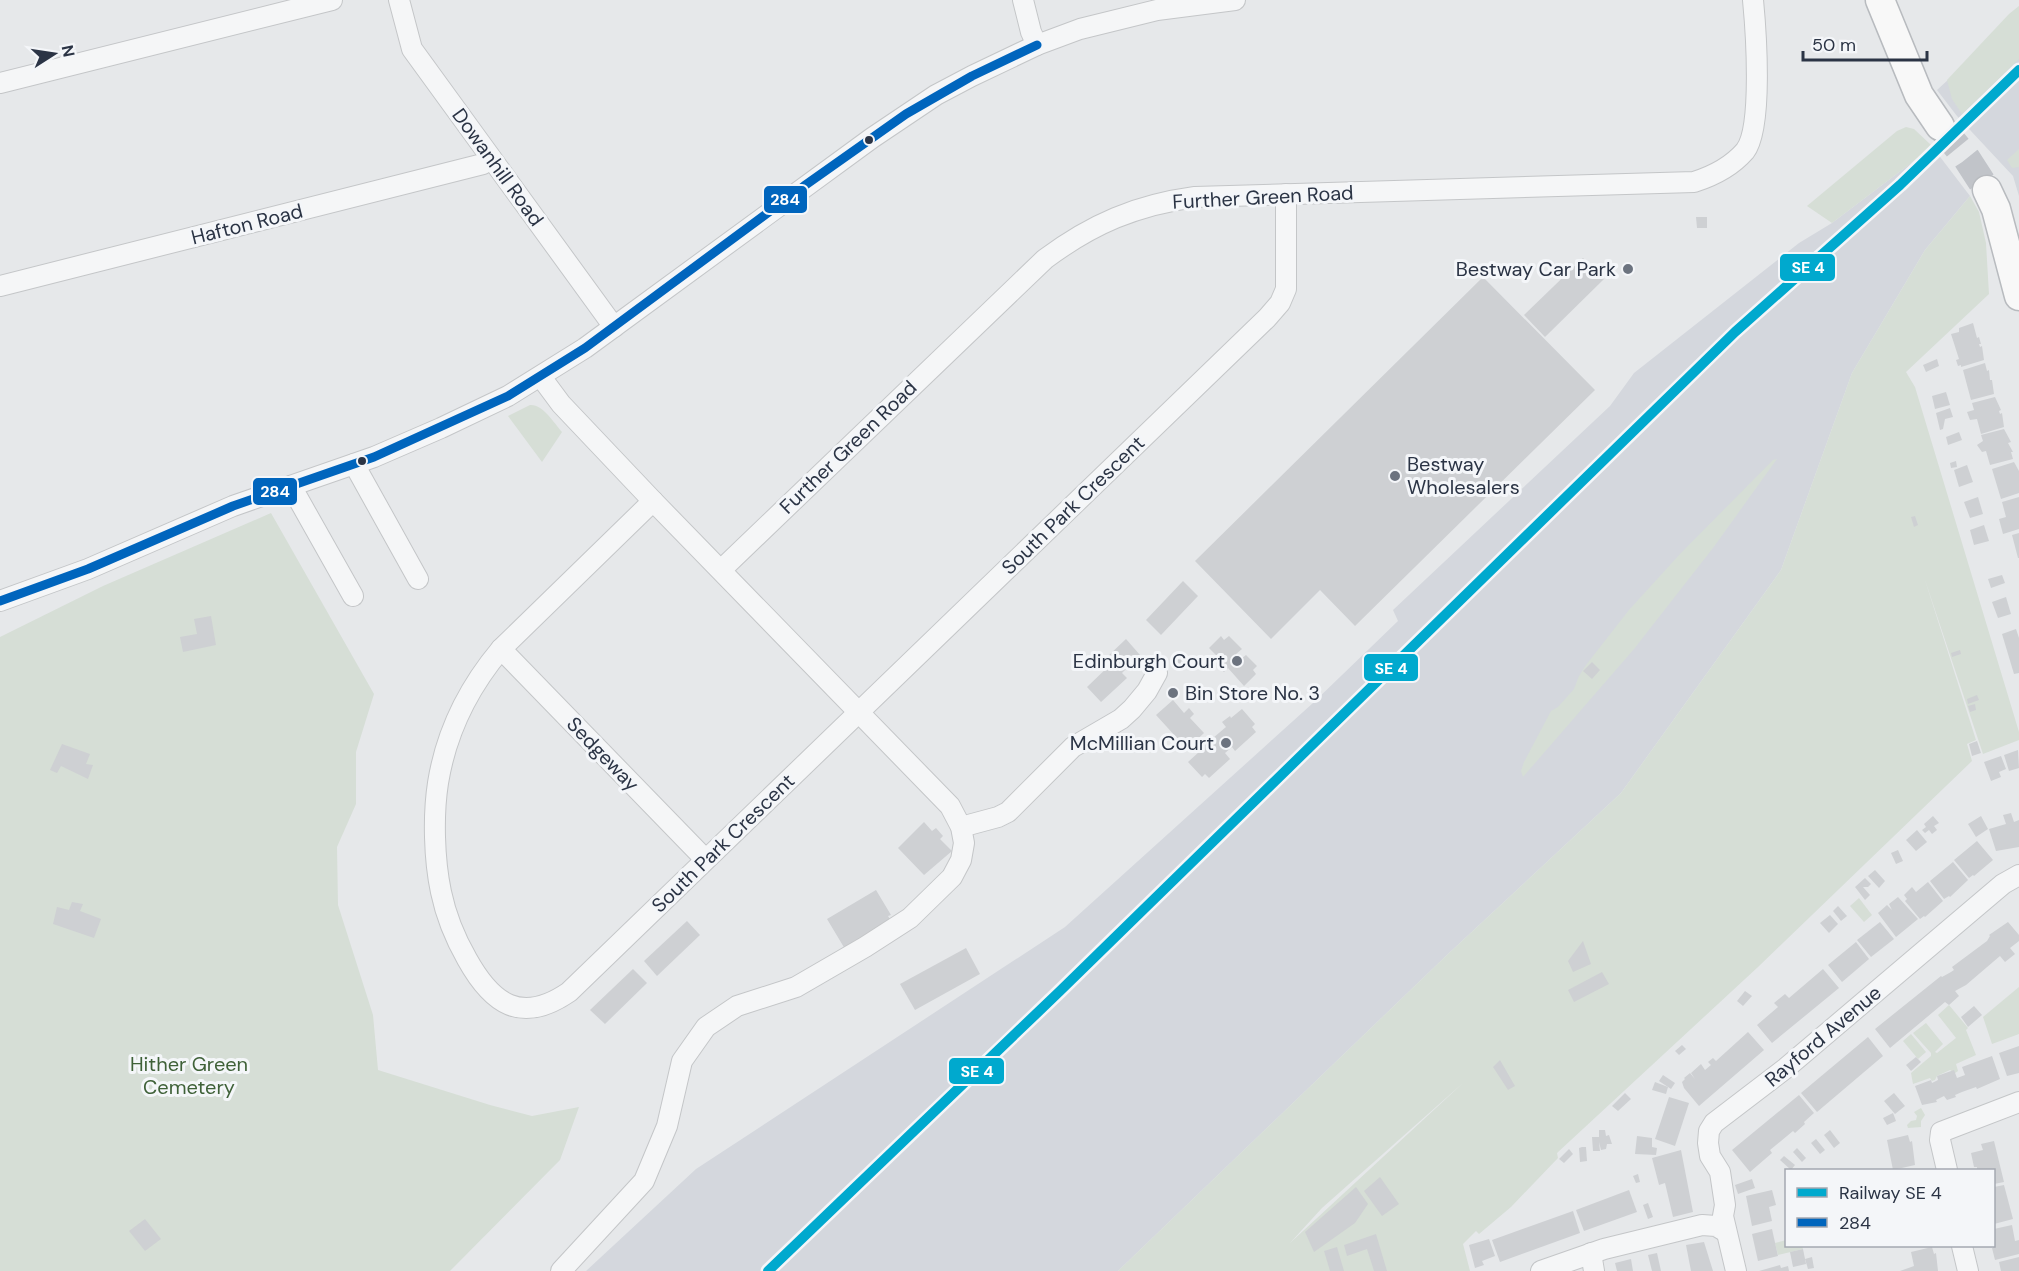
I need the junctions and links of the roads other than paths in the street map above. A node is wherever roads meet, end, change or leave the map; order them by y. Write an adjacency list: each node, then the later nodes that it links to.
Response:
1 (332, 0): 8 (street)
2 (399, 0): 10 (street, Dowanhill Road)
3 (1023, 0): 7 (street)
4 (1234, 0): 7 (street)
5 (1753, 0): 12 (street, Further Green Road)
6 (1880, 0): 9 (highway)
7 (1037, 45): 15 (street)
8 (0, 83)
9 (1940, 126)
10 (492, 158): 13 (street, Hafton Road); 15 (street, Dowanhill Road)
11 (1988, 190): 14 (highway)
12 (1286, 194): 20 (street, Further Green Road); 26 (street, South Park Crescent)
13 (0, 286)
14 (2019, 296)
15 (614, 327): 16 (street)
16 (541, 377): 17 (street); 19 (street)
17 (354, 464): 18 (street); 21 (street)
18 (291, 486): 22 (street); 23 (street)
19 (653, 501): 20 (street); 24 (street, South Park Crescent)
20 (721, 570): 26 (street)
21 (418, 579)
22 (353, 596)
23 (0, 601)
24 (501, 649): 28 (street, Sedgeway); 28 (street, South Park Crescent)
25 (1157, 673): 27 (street)
26 (859, 712): 27 (street); 28 (street, South Park Crescent)
27 (962, 827): 35 (street)
28 (705, 859)
29 (2019, 875): 32 (street, Rayford Avenue)
30 (2019, 1102): 31 (street)
31 (1947, 1169)
32 (1724, 1224): 34 (street); 37 (street, Rayford Avenue)
33 (1962, 1247): 38 (street)
34 (1592, 1262): 36 (street)
35 (561, 1271)
36 (1541, 1271)
37 (1736, 1271)
38 (1968, 1271)

